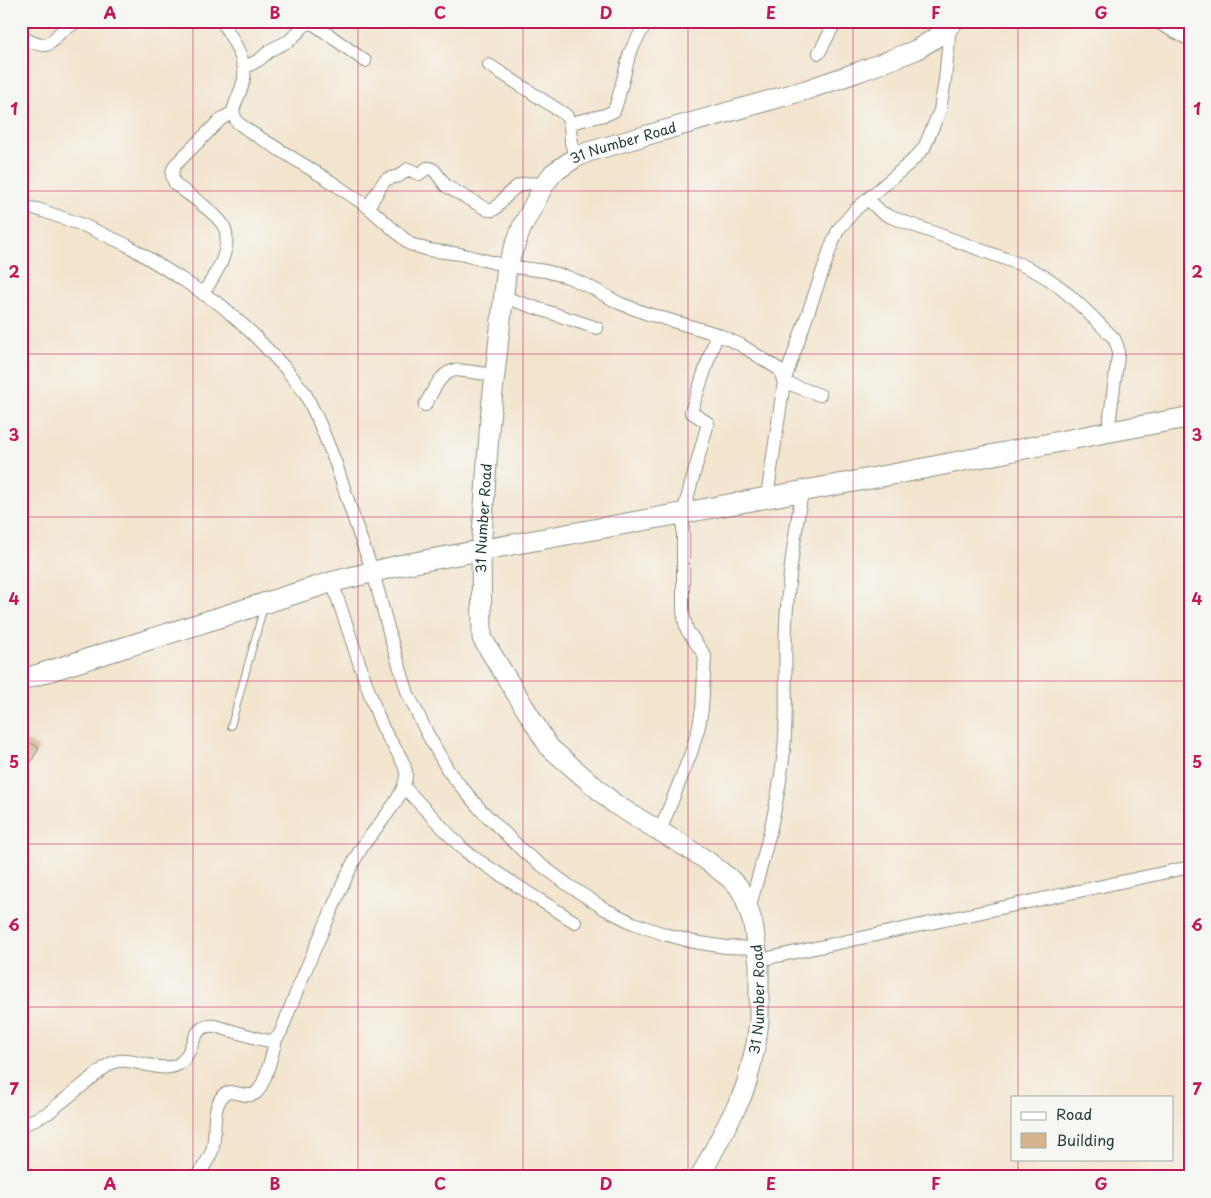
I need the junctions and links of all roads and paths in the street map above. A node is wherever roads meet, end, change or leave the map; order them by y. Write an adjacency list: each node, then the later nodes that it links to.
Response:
1 (78, 21): 7 (street)
2 (222, 21): 12 (street)
3 (647, 21): 14 (street)
4 (836, 21): 9 (street)
5 (1155, 21): 8 (street)
6 (944, 26): 15 (main road, 31 Number Road); 17 (street)
7 (21, 38)
8 (1190, 40)
9 (820, 53)
10 (365, 61): 12 (street)
11 (489, 65): 14 (street)
12 (244, 68): 13 (street)
13 (233, 112): 19 (street); 21 (street)
14 (570, 122): 15 (street)
15 (574, 158): 16 (main road, 31 Number Road)
16 (544, 185): 19 (street); 20 (main road, 31 Number Road)
17 (868, 199): 26 (street); 30 (street)
18 (21, 207): 21 (street)
19 (368, 207): 20 (street)
20 (507, 266): 22 (main road, 31 Number Road); 24 (street)
21 (203, 294): 35 (street)
22 (503, 297): 23 (street); 25 (main road, 31 Number Road)
23 (596, 328)
24 (717, 334): 26 (street); 33 (street)
25 (494, 375): 28 (street); 34 (main road, 31 Number Road)
26 (784, 382): 27 (street); 32 (street)
27 (820, 394)
28 (425, 405)
29 (1190, 417): 30 (main road)
30 (1108, 432): 31 (main road)
31 (802, 491): 32 (main road); 43 (street)
32 (767, 497): 33 (main road)
33 (682, 513): 34 (main road); 41 (street)
34 (481, 550): 35 (main road); 41 (main road, 31 Number Road)
35 (371, 572): 36 (main road); 45 (street)
36 (335, 582): 37 (main road); 40 (street)
37 (265, 603): 38 (main road); 39 (lane)
38 (21, 680)
39 (231, 726)
40 (404, 787): 44 (street); 46 (street)
41 (660, 831): 43 (main road, 31 Number Road)
42 (1190, 868): 45 (street)
43 (749, 909): 45 (main road, 31 Number Road)
44 (575, 922)
45 (759, 961): 49 (main road, 31 Number Road)
46 (276, 1039): 47 (street); 48 (street)
47 (21, 1126)
48 (196, 1177)
49 (700, 1177)

